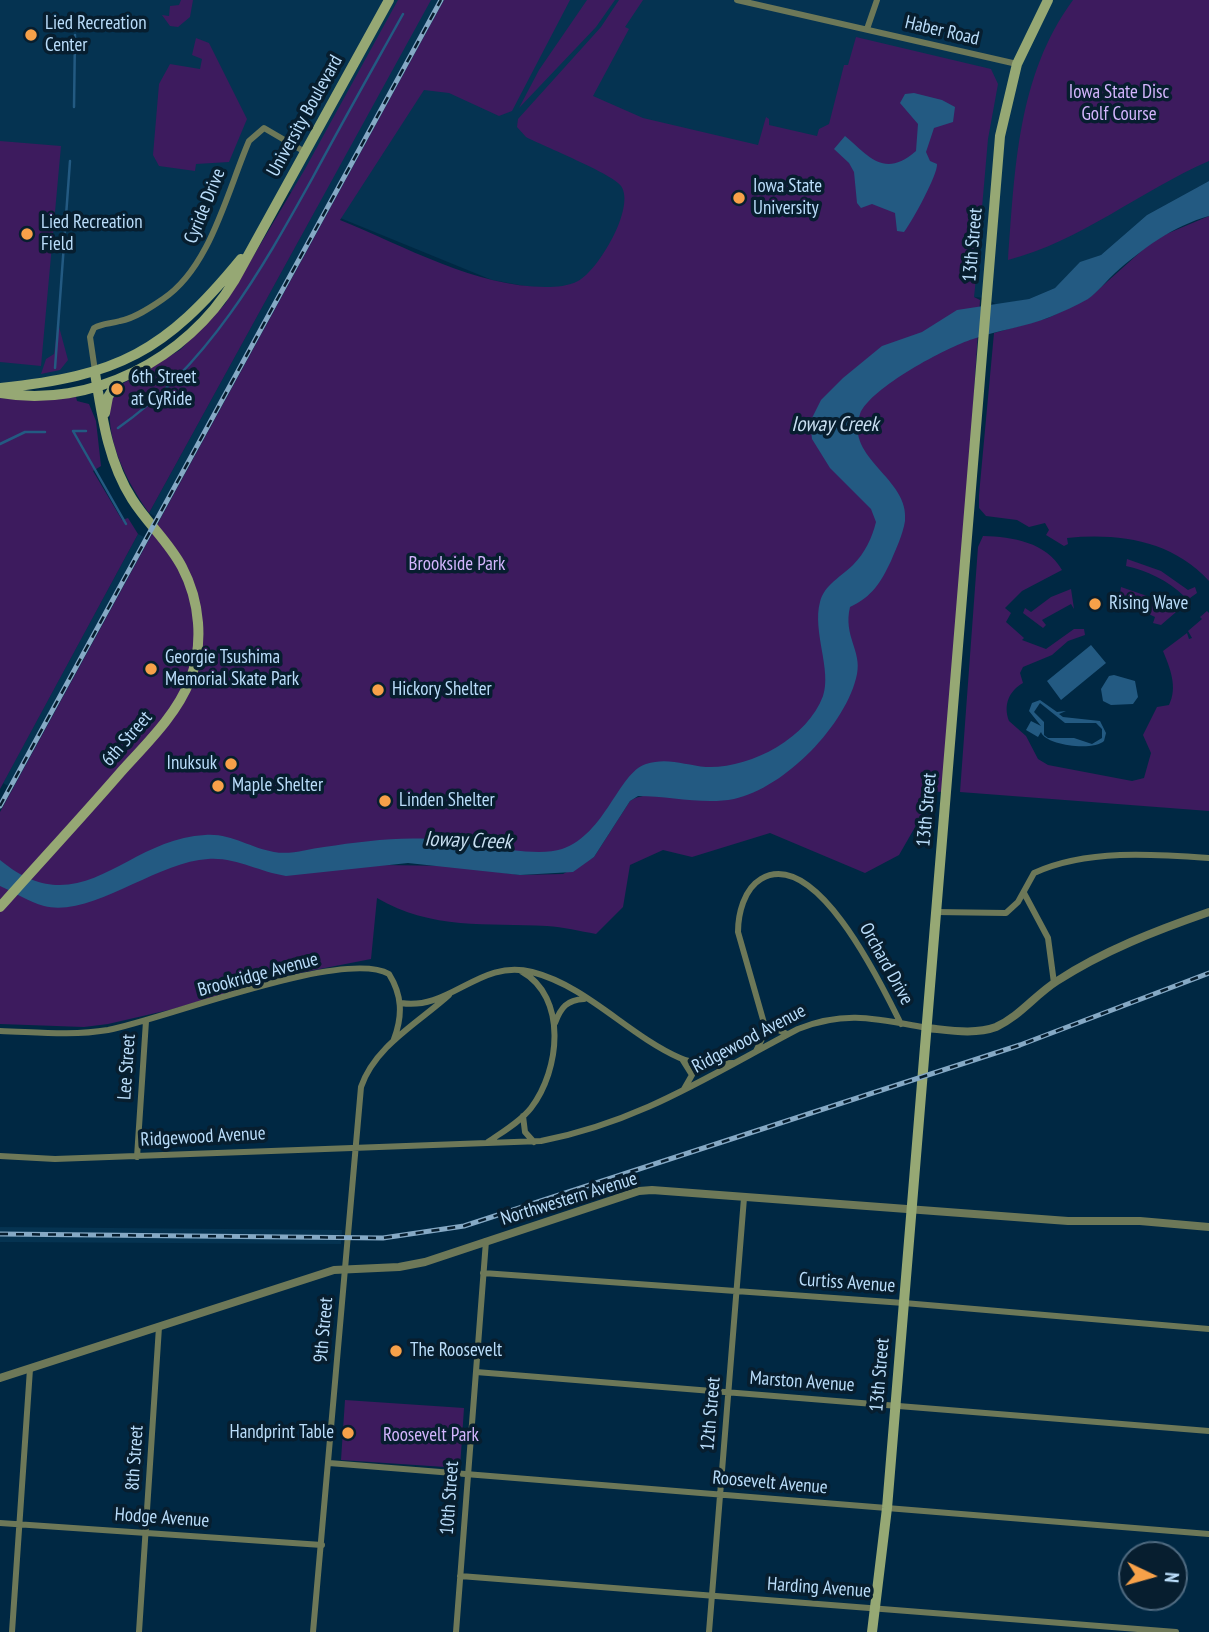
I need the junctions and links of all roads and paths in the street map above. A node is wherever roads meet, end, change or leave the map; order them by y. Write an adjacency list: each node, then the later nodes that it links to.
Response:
1 (389, 0): 7 (main road, University Boulevard)
2 (737, 0): 5 (street, Haber Road)
3 (877, 0): 5 (street)
4 (1048, 0): 6 (main road, 13th Street)
5 (867, 29): 6 (street, Haber Road)
6 (1017, 64): 17 (main road, 13th Street)
7 (306, 152): 8 (main road, University Boulevard); 9 (street, Cyride Drive)
8 (250, 248): 9 (main road, University Boulevard); 10 (main road, University Boulevard)
9 (95, 373): 11 (main road, 6th Street); 12 (main road, University Boulevard)
10 (119, 378): 11 (main road, University Boulevard); 13 (main road)
11 (97, 387): 12 (main road, University Boulevard); 13 (main road, 6th Street)
12 (0, 391)
13 (105, 426): 16 (main road, 6th Street)
14 (1209, 858): 15 (street)
15 (1024, 893): 17 (street); 20 (street)
16 (1, 906)
17 (936, 912): 28 (main road, 13th Street)
18 (1209, 912): 20 (street, Ridgewood Avenue)
19 (519, 970): 21 (street); 22 (street); 26 (street)
20 (1054, 983): 28 (street, Ridgewood Avenue)
21 (449, 995): 23 (street); 31 (street, 9th Street)
22 (585, 999): 26 (street); 33 (street)
23 (401, 1003): 24 (street, Brookridge Avenue); 31 (street)
24 (146, 1021): 29 (street, Brookridge Avenue); 41 (street, Lee Street)
25 (764, 1023): 27 (street, Orchard Drive); 30 (street); 32 (street)
26 (554, 1024): 36 (street)
27 (901, 1024): 28 (street, Ridgewood Avenue); 30 (street, Ridgewood Avenue)
28 (926, 1028): 43 (main road, 13th Street)
29 (0, 1031)
30 (787, 1034): 32 (street, Ridgewood Avenue)
31 (393, 1041): 39 (street, 9th Street)
32 (755, 1051): 34 (street, Ridgewood Avenue)
33 (682, 1059): 34 (street); 35 (street)
34 (733, 1063): 35 (street, Ridgewood Avenue)
35 (679, 1095): 37 (street, Ridgewood Avenue)
36 (523, 1116): 37 (street); 38 (street)
37 (534, 1142): 38 (street, Ridgewood Avenue)
38 (486, 1143): 39 (street, Ridgewood Avenue)
39 (354, 1147): 41 (street, Ridgewood Avenue); 46 (street, 9th Street)
40 (0, 1156): 41 (street, Ridgewood Avenue)
41 (137, 1157)
42 (744, 1198): 43 (street, Northwestern Avenue); 45 (street, Northwestern Avenue); 48 (street, 12th Street)
43 (912, 1208): 44 (street, Northwestern Avenue); 49 (main road, 13th Street)
44 (1209, 1227)
45 (486, 1241): 46 (street, Northwestern Avenue); 47 (street, 10th Street)
46 (345, 1268): 50 (street, Northwestern Avenue); 58 (street, 9th Street)
47 (483, 1273): 48 (street, Curtiss Avenue); 53 (street, 10th Street)
48 (736, 1291): 49 (street, Curtiss Avenue); 55 (street, 12th Street)
49 (904, 1303): 51 (street, Curtiss Avenue); 56 (main road, 13th Street)
50 (159, 1327): 52 (street, Northwestern Avenue); 64 (street, 8th Street)
51 (1209, 1329)
52 (30, 1369): 54 (street, Northwestern Avenue); 63 (street)
53 (476, 1372): 55 (street, Marston Avenue); 59 (street, 10th Street)
54 (0, 1378)
55 (728, 1392): 56 (street, Marston Avenue); 60 (street, 12th Street)
56 (895, 1404): 57 (street, Marston Avenue); 61 (main road, 13th Street)
57 (1209, 1431)
58 (329, 1464): 59 (street, Roosevelt Avenue); 66 (street, 9th Street)
59 (468, 1475): 60 (street, Roosevelt Avenue); 67 (street, 10th Street)
60 (720, 1495): 61 (street, Roosevelt Avenue); 68 (street, 12th Street)
61 (887, 1508): 65 (street, Roosevelt Avenue); 69 (main road, 13th Street)
62 (0, 1523): 63 (street, Hodge Avenue)
63 (19, 1525): 64 (street, Hodge Avenue); 70 (street)
64 (146, 1533): 66 (street, Hodge Avenue); 71 (street, 8th Street)
65 (1209, 1534)
66 (322, 1545): 72 (street, 9th Street)
67 (460, 1576): 68 (street, Harding Avenue); 73 (street, 10th Street)
68 (712, 1596): 69 (street, Harding Avenue); 74 (street, 12th Street)
69 (874, 1608): 75 (main road, 13th Street); 76 (street, Harding Avenue)
70 (12, 1632)
71 (139, 1632)
72 (313, 1632)
73 (456, 1632)
74 (709, 1632)
75 (872, 1632)
76 (1175, 1632)

